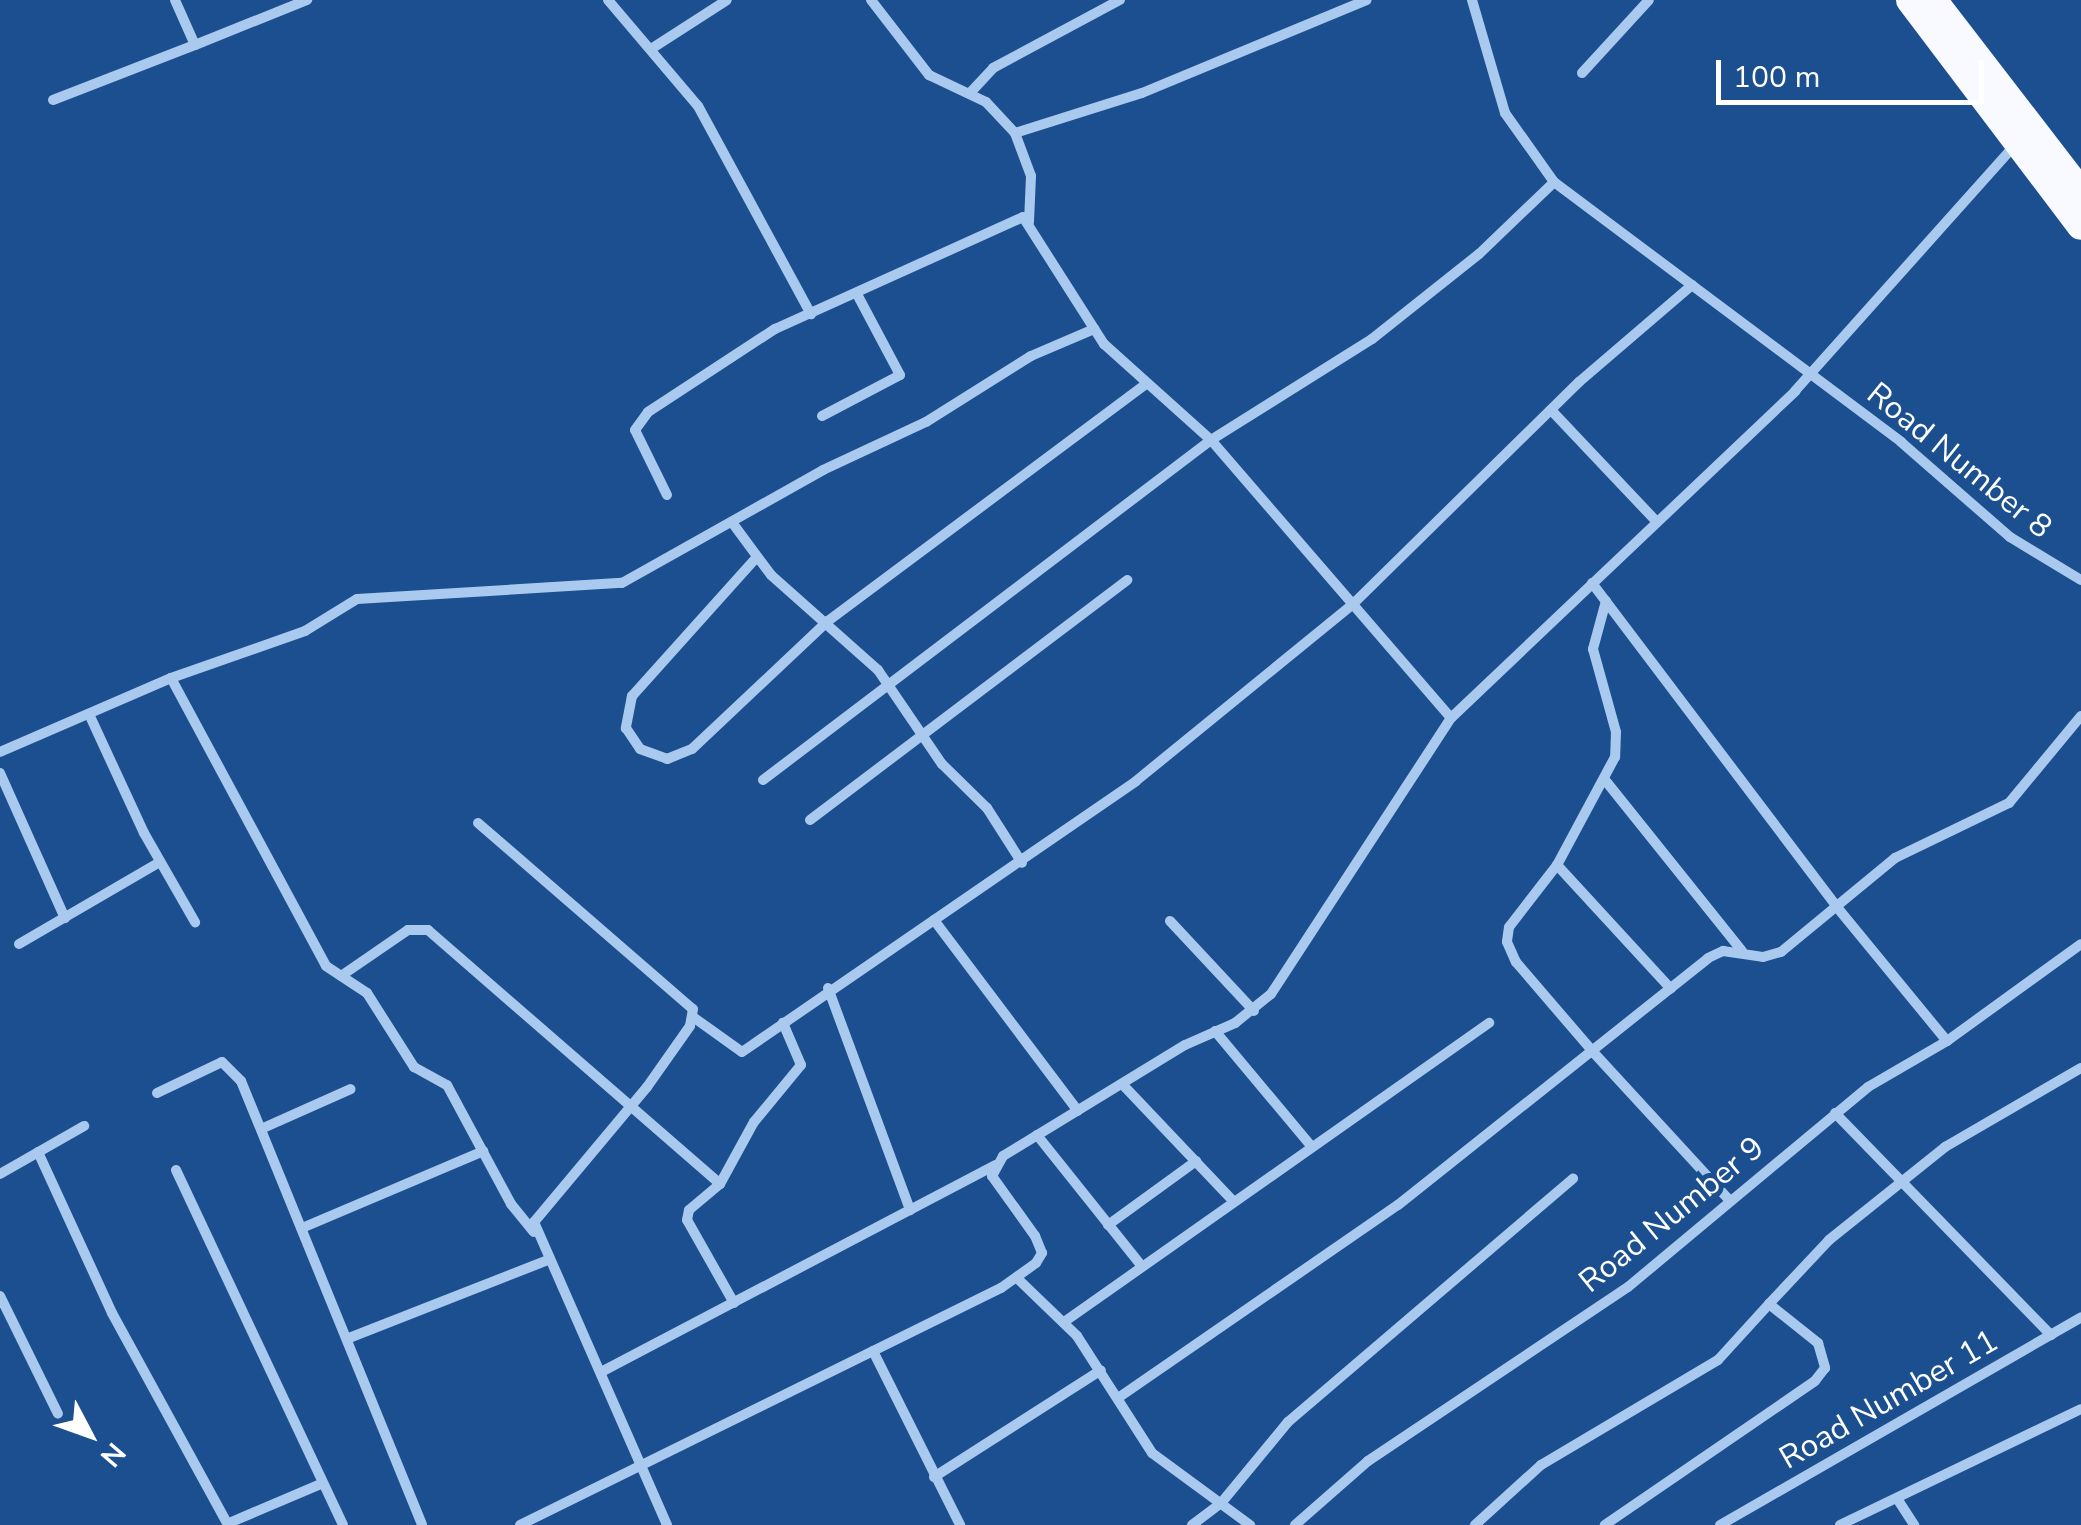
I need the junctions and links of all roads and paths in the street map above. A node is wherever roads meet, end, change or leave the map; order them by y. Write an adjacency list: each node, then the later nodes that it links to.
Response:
1 (175, 0): 12 (street)
2 (307, 0): 12 (street)
3 (608, 0): 13 (street)
4 (727, 0): 13 (street)
5 (871, 0): 15 (street)
6 (1120, 0): 15 (street)
7 (1366, 0): 17 (street)
8 (1472, 0): 19 (street, Road Number 8)
9 (1649, 0): 14 (street)
10 (1910, 0): 18 (highway)
11 (1944, 4): 20 (highway)
12 (195, 44): 16 (street)
13 (650, 48): 25 (street)
14 (1582, 73)
15 (970, 92): 17 (street)
16 (53, 100)
17 (1015, 133): 21 (street)
18 (2016, 144): 22 (highway); 27 (street)
19 (1554, 182): 23 (street, Road Number 8); 31 (street)
20 (2081, 192)
21 (1029, 222): 24 (street); 26 (street)
22 (2081, 226)
23 (1692, 285): 27 (street, Road Number 8); 29 (street)
24 (858, 296): 25 (street); 30 (street)
25 (811, 314): 32 (street)
26 (1094, 329): 28 (street); 34 (street)
27 (1808, 376): 33 (street); 37 (street, Road Number 8)
28 (1146, 384): 31 (street); 41 (street)
29 (1551, 410): 33 (street); 40 (street)
30 (822, 416)
31 (1211, 440): 40 (street); 43 (street)
32 (667, 495)
33 (1657, 522): 38 (street)
34 (734, 525): 35 (street); 42 (street)
35 (756, 558): 41 (street); 41 (street)
36 (1126, 580): 47 (street)
37 (2081, 580)
38 (1592, 583): 39 (street); 46 (street)
39 (1606, 601): 51 (street); 57 (street)
40 (1353, 604): 46 (street); 55 (street)
41 (828, 621): 43 (street)
42 (171, 678): 44 (street); 65 (street)
43 (887, 682): 47 (street); 50 (street)
44 (89, 714): 48 (street); 54 (street)
45 (2081, 716): 57 (street)
46 (1451, 718): 68 (street)
47 (920, 733): 52 (street); 55 (street)
48 (0, 752)
49 (0, 773): 58 (street)
50 (762, 780)
51 (1605, 780): 56 (street); 64 (street)
52 (810, 820)
53 (478, 823): 69 (street)
54 (160, 862): 58 (street); 60 (street)
55 (1022, 863): 59 (street)
56 (1557, 865): 67 (street); 74 (street)
57 (1836, 906): 64 (street); 73 (street)
58 (65, 918): 62 (street)
59 (934, 920): 66 (street); 80 (street)
60 (196, 922)
61 (1170, 922): 68 (street)
62 (19, 944)
63 (2081, 944): 73 (street, Road Number 9)
64 (1742, 951): 67 (street)
65 (341, 976): 79 (street); 87 (street)
66 (828, 988): 70 (street); 97 (street)
67 (1672, 989): 74 (street)
68 (1254, 1010): 72 (street)
69 (694, 1018): 70 (street); 79 (street)
70 (782, 1023): 94 (street)
71 (1489, 1023): 85 (street)
72 (1215, 1030): 76 (street); 85 (street)
73 (1947, 1041): 81 (street, Road Number 9)
74 (1594, 1053): 96 (street); 114 (street)
75 (2081, 1068): 93 (street)
76 (1124, 1086): 80 (street); 88 (street)
77 (350, 1088): 83 (street)
78 (156, 1093): 83 (street)
79 (632, 1103): 94 (street); 100 (street)
80 (1078, 1111): 84 (street)
81 (1835, 1114): 93 (street); 96 (street, Road Number 9)
82 (84, 1126): 86 (street)
83 (261, 1129): 99 (street)
84 (1036, 1135): 89 (street); 98 (street)
85 (1312, 1147): 95 (street)
86 (38, 1152): 91 (street); 122 (street)
87 (484, 1152): 99 (street); 100 (street)
88 (1196, 1161): 95 (street); 98 (street)
89 (995, 1165): 97 (street); 103 (street)
90 (176, 1170): 119 (street)
91 (0, 1174)
92 (1573, 1179): 121 (street)
93 (1900, 1183): 106 (street); 109 (street)
94 (720, 1184): 105 (street)
95 (1232, 1200): 102 (street)
96 (1729, 1200): 130 (street, Road Number 9)
97 (910, 1210): 105 (street)
98 (1108, 1225): 102 (street)
99 (302, 1228): 110 (street)
100 (535, 1232): 101 (street)
101 (548, 1260): 110 (street); 113 (street)
102 (1140, 1264): 108 (street)
103 (1018, 1279): 108 (street); 111 (street)
104 (0, 1296): 116 (street)
105 (734, 1302): 113 (street)
106 (1769, 1304): 131 (street); 132 (street)
107 (2081, 1317): 109 (street, Road Number 11)
108 (1064, 1322): 112 (street)
109 (2051, 1335): 133 (street, Road Number 11)
110 (349, 1338): 125 (street)
111 (873, 1351): 117 (street); 118 (street)
112 (1101, 1370): 114 (street); 118 (street)
113 (603, 1372): 117 (street)
114 (1118, 1398): 121 (street)
115 (2081, 1410): 120 (street)
116 (58, 1414)
117 (640, 1466): 123 (street); 126 (street)
118 (934, 1477): 127 (street)
119 (321, 1484): 122 (street); 124 (street)
120 (1898, 1500): 134 (street); 135 (street)
121 (1222, 1502): 128 (street); 129 (street)
122 (228, 1524)
123 (527, 1524)
124 (343, 1525)
125 (422, 1525)
126 (668, 1525)
127 (960, 1525)
128 (1192, 1525)
129 (1250, 1525)
130 (1295, 1525)
131 (1475, 1525)
132 (1605, 1525)
133 (1720, 1525)
134 (1840, 1525)
135 (1914, 1525)

